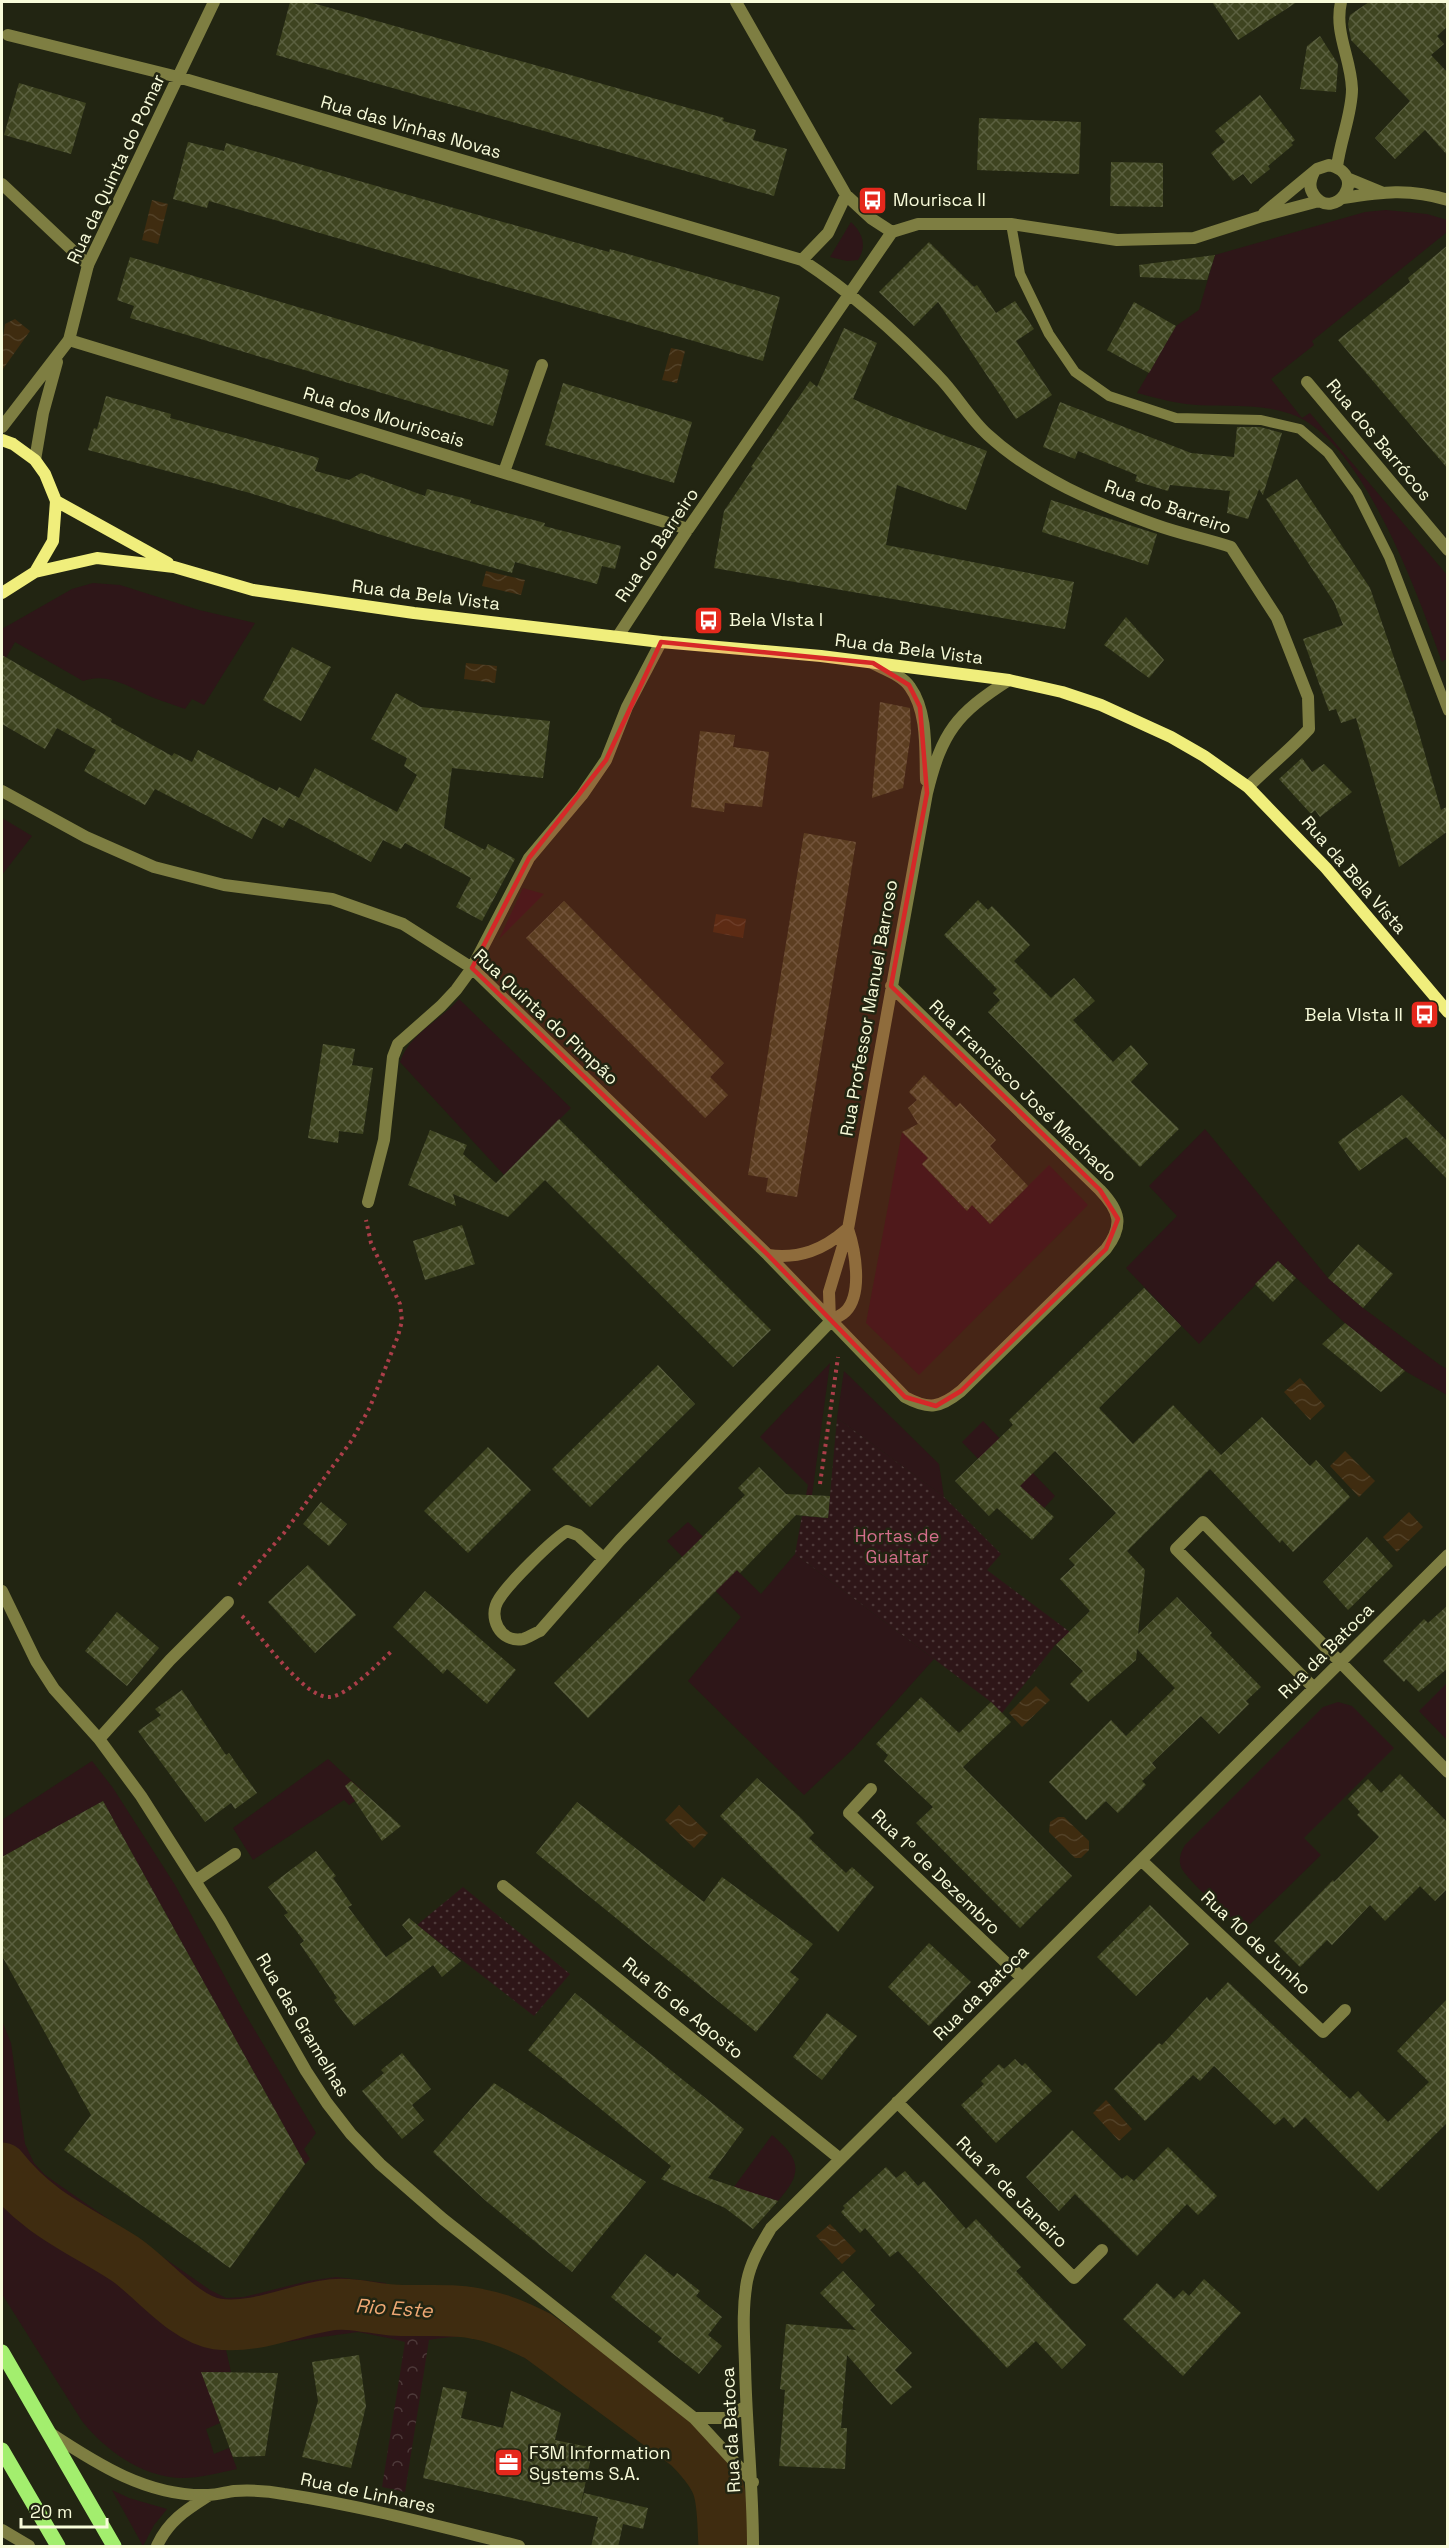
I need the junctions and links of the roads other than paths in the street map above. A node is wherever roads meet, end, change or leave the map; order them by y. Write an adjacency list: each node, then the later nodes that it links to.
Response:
1 (214, 2): 5 (street, Rua da Quinta do Pomar)
2 (736, 2): 12 (street)
3 (1341, 2): 6 (street)
4 (8, 35): 5 (street, Rua das Vinhas Novas)
5 (178, 77): 19 (street, Rua das Vinhas Novas); 20 (street, Rua da Quinta do Pomar)
6 (1341, 140): 7 (street); 8 (street)
7 (1337, 167): 8 (street); 9 (street)
8 (1318, 169): 15 (street); 16 (street)
9 (1347, 178): 11 (street); 13 (street)
10 (2, 184): 20 (street)
11 (1383, 192): 13 (street); 14 (street)
12 (846, 195): 18 (street); 19 (street)
13 (1343, 198): 15 (street)
14 (1448, 200)
15 (1319, 201): 16 (street)
16 (1259, 217): 17 (street)
17 (1011, 224): 18 (street); 40 (lane)
18 (892, 232): 21 (street, Rua do Barreiro)
19 (802, 261): 21 (street, Rua das Vinhas Novas)
20 (88, 265): 22 (street, Rua da Quinta do Pomar)
21 (849, 295): 31 (street, Rua do Barreiro); 41 (street, Rua do Barreiro)
22 (69, 340): 23 (street, Rua da Quinta do Pomar); 29 (street, Rua dos Mouriscais)
23 (59, 355): 26 (street, Rua da Quinta do Pomar); 28 (street, Rua da Quinta do Pomar)
24 (542, 365): 29 (street)
25 (1307, 382): 32 (street, Rua dos Barrócos)
26 (2, 427)
27 (2, 440): 28 (main road)
28 (34, 460): 30 (main road)
29 (504, 472): 31 (street, Rua dos Mouriscais)
30 (56, 501): 33 (main road, Rua da Bela Vista); 34 (main road)
31 (688, 529): 36 (street, Rua do Barreiro)
32 (1448, 550)
33 (174, 567): 34 (main road, Rua da Bela Vista); 36 (main road, Rua da Bela Vista)
34 (35, 572): 35 (main road)
35 (2, 593)
36 (618, 636): 37 (main road, Rua da Bela Vista)
37 (661, 642): 38 (main road, Rua da Bela Vista); 44 (street)
38 (873, 663): 39 (main road, Rua da Bela Vista); 43 (street)
39 (1009, 680): 41 (main road, Rua da Bela Vista); 43 (street)
40 (1448, 711)
41 (1248, 787): 46 (main road, Rua da Bela Vista)
42 (2, 791): 44 (street, Rua Quinta do Pimpão)
43 (927, 793): 45 (street, Rua Professor Manuel Barroso)
44 (472, 968): 47 (street); 49 (street, Rua Quinta do Pimpão)
45 (891, 986): 48 (street, Rua Professor Manuel Barroso); 50 (street, Rua Francisco José Machado)
46 (1448, 1011)
47 (368, 1202)
48 (848, 1229): 49 (street); 50 (street, Rua Professor Manuel Barroso); 50 (street, Rua Professor Manuel Barroso)
49 (768, 1255): 50 (street, Rua Quinta do Pimpão)
50 (830, 1322): 52 (street, Rua Professor Manuel Barroso)
51 (1448, 1556): 55 (street, Rua da Batoca)
52 (603, 1558): 52 (street, Rua Professor Manuel Barroso)
53 (2, 1591): 57 (street, Rua das Gramelhas)
54 (228, 1602): 57 (street)
55 (1340, 1663): 56 (street, Rua da Batoca); 56 (street); 58 (street)
56 (1314, 1688): 61 (street, Rua da Batoca)
57 (99, 1739): 62 (street, Rua das Gramelhas)
58 (1448, 1772)
59 (871, 1789): 64 (street, Rua 1º de Dezembro)
60 (236, 1854): 62 (street)
61 (1141, 1860): 64 (street, Rua da Batoca); 65 (street, Rua 10 de Junho)
62 (195, 1881): 71 (street, Rua das Gramelhas)
63 (503, 1886): 67 (street, Rua 15 de Agosto)
64 (1022, 1978): 66 (street, Rua da Batoca)
65 (1345, 2010)
66 (897, 2103): 67 (street, Rua da Batoca); 68 (street, Rua 1º de Janeiro)
67 (839, 2158): 70 (street, Rua da Batoca)
68 (1102, 2250)
69 (2, 2352): 72 (main road)
70 (746, 2406): 71 (street); 74 (street, Rua da Batoca)
71 (694, 2418): 74 (street, Rua das Gramelhas)
72 (48, 2432): 75 (street, Rua de Linhares); 79 (main road)
73 (2, 2450): 78 (main road)
74 (753, 2482): 82 (street, Rua da Batoca)
75 (208, 2495): 80 (street, Rua de Linhares); 81 (street, Rua de Linhares)
76 (2, 2530): 77 (street)
77 (29, 2547)
78 (58, 2547)
79 (114, 2547)
80 (157, 2547)
81 (519, 2547)
82 (753, 2547)

